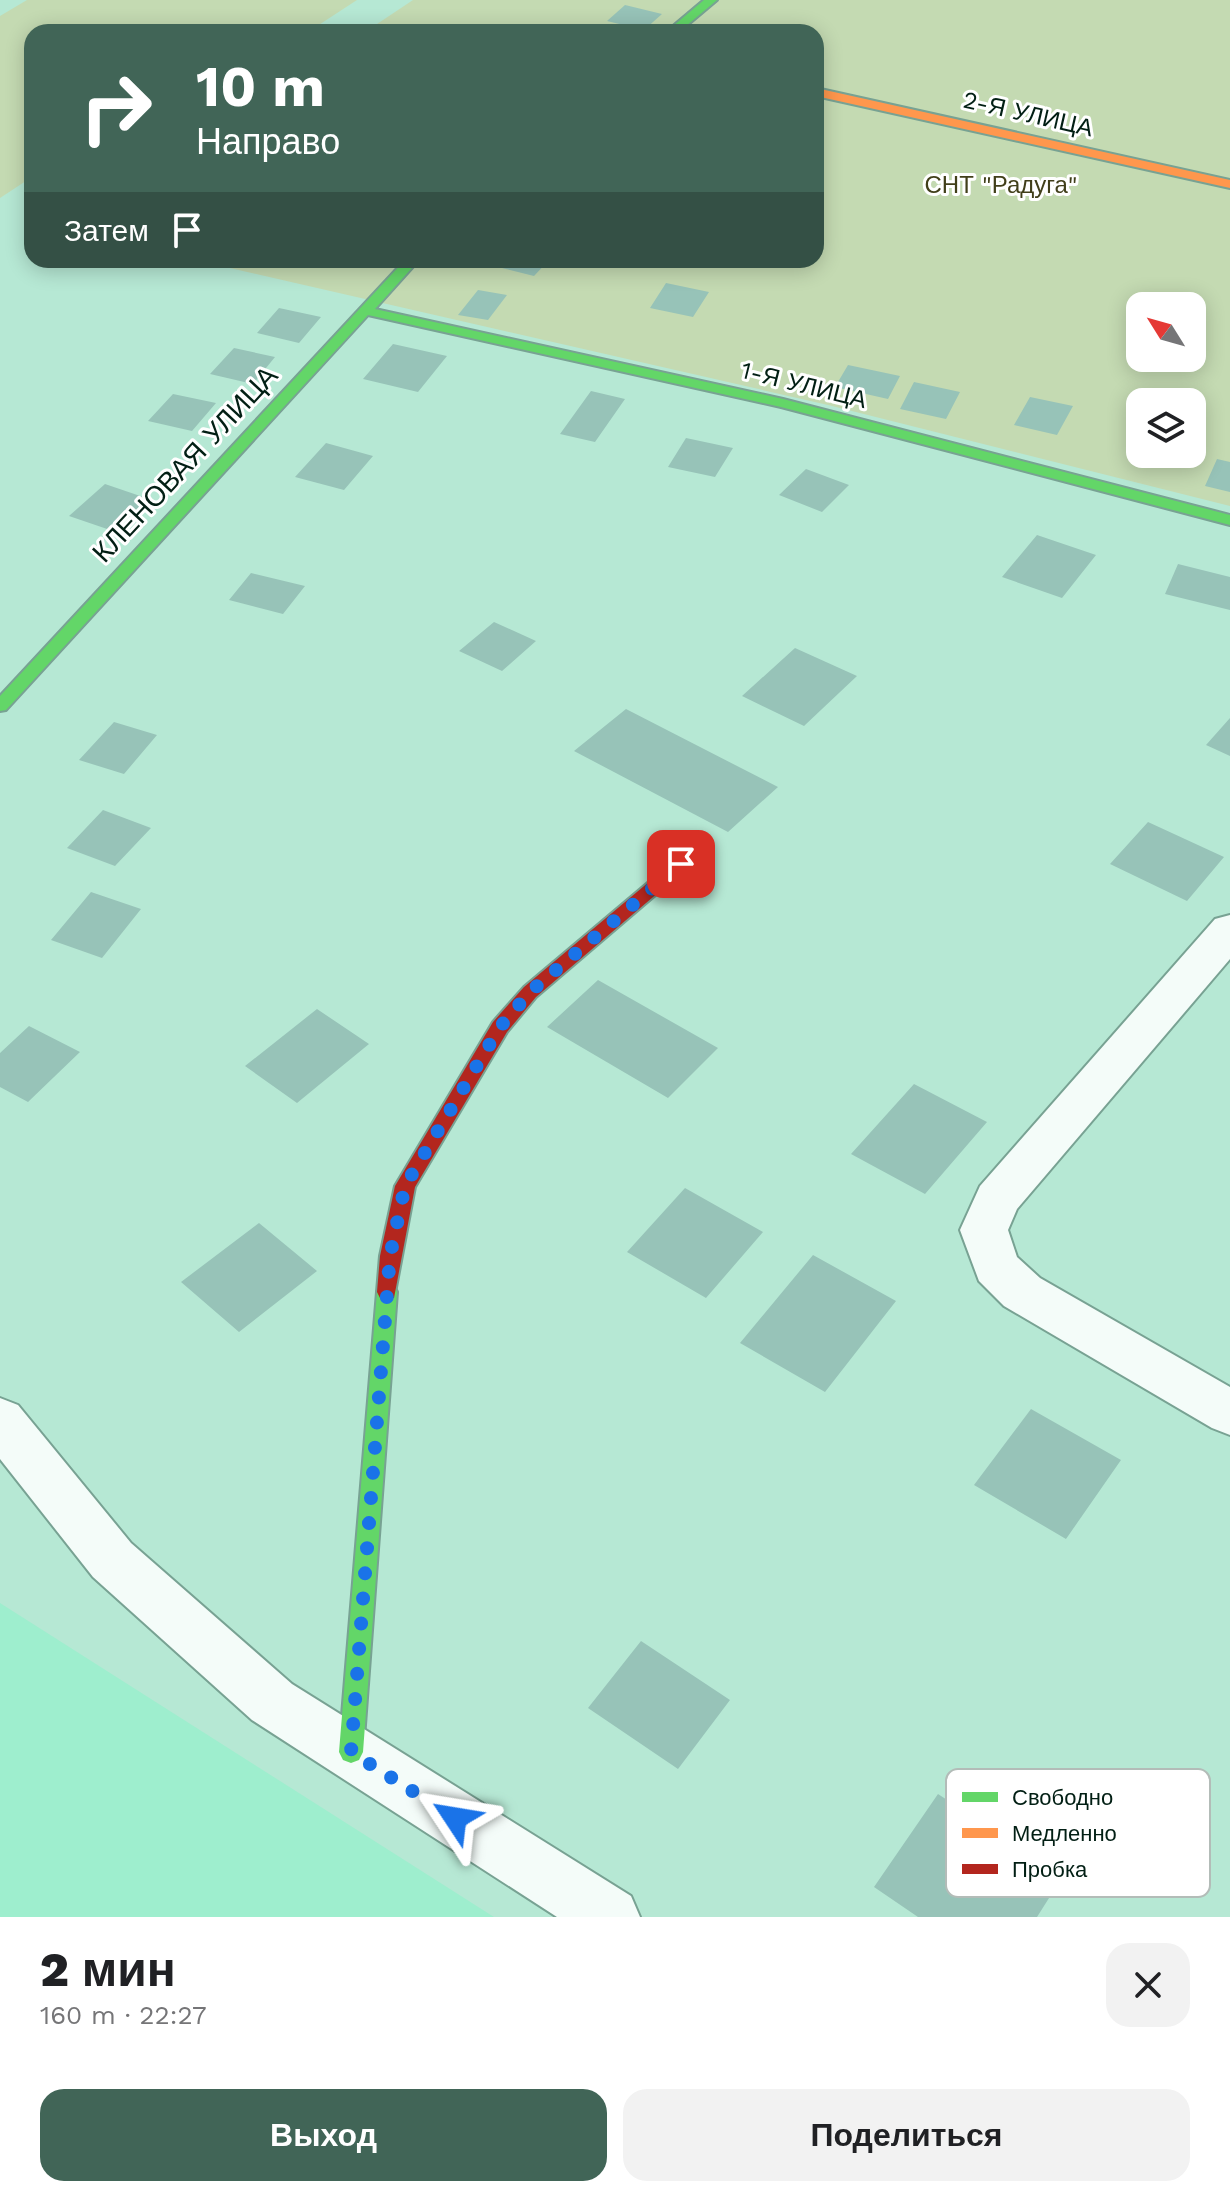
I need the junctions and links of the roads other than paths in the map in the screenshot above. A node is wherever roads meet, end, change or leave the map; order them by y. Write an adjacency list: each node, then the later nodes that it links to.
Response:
1 (711, 0): 2 (street)
2 (682, 24)
3 (824, 94): 4 (street, 2-Я УЛИЦА)
4 (1230, 184)
5 (404, 268): 6 (street, КЛЕНОВАЯ УЛИЦА)
6 (363, 310): 7 (street, 1-Я УЛИЦА); 8 (street, КЛЕНОВАЯ УЛИЦА)
7 (1230, 520)
8 (0, 706)
9 (681, 864): 13 (street)
10 (1230, 930): 11 (street)
11 (1230, 1413)
12 (0, 1420): 13 (street)
13 (351, 1752): 14 (street)
14 (610, 1917)

